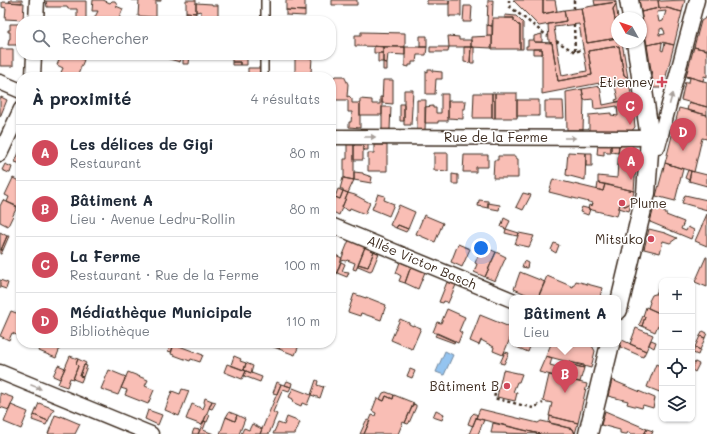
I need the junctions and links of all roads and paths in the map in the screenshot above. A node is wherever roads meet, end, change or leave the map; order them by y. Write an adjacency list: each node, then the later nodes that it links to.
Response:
1 (37, 0): 9 (street)
2 (265, 0): 10 (lane)
3 (509, 0): 12 (path)
4 (574, 0): 7 (path)
5 (629, 0): 8 (street)
6 (700, 1): 25 (street, one-way to 6)
7 (574, 9)
8 (631, 12)
9 (36, 16)
10 (265, 16)
11 (574, 24): 16 (path)
12 (548, 36)
13 (556, 41): 16 (path)
14 (637, 48): 25 (street)
15 (583, 49): 16 (path)
16 (575, 52)
17 (34, 60): 19 (street)
18 (264, 60): 20 (lane)
19 (33, 72)
20 (264, 72)
21 (0, 82): 22 (street)
22 (16, 89)
23 (16, 120): 26 (street)
24 (336, 137): 25 (street, Rue de la Ferme, one-way to 25)
25 (655, 137): 28 (street)
26 (0, 154)
27 (336, 227): 29 (street, Allée Victor Basch)
28 (621, 297)
29 (509, 299)
30 (609, 347): 35 (street)
31 (0, 372): 34 (street, one-way to 34)
32 (498, 390): 33 (path)
33 (543, 403)
34 (151, 434)
35 (588, 434)

